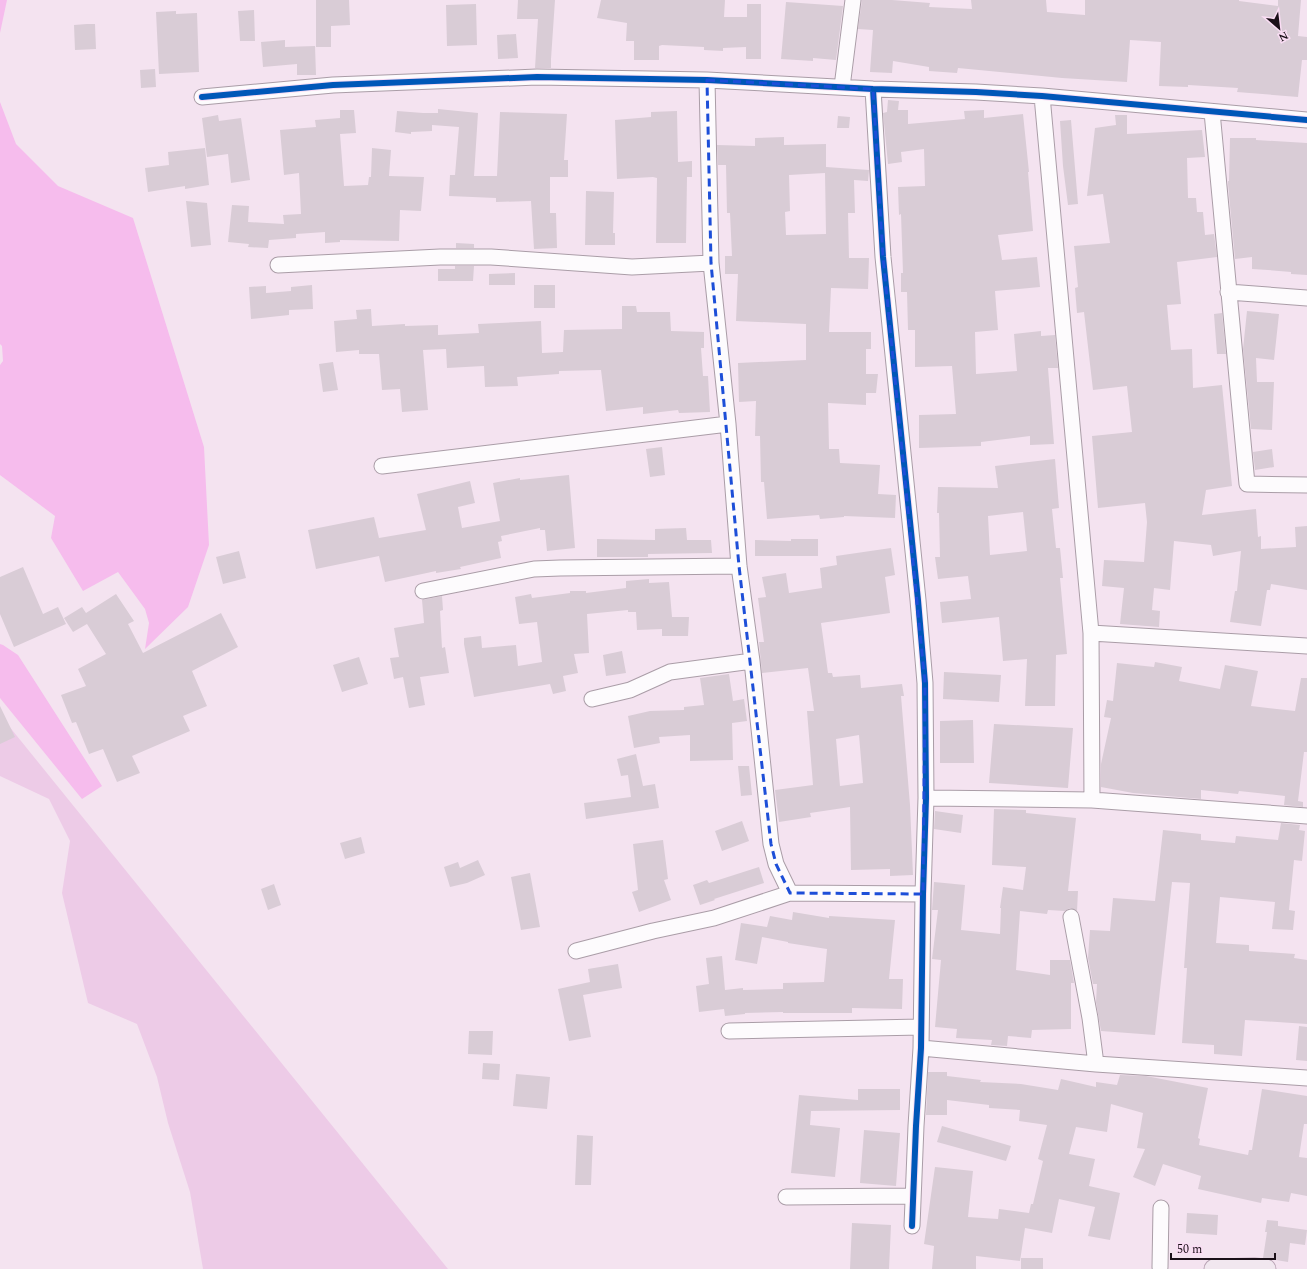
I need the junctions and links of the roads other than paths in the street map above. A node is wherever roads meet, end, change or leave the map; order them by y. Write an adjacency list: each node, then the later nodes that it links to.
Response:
1 (852, 0): 3 (street)
2 (707, 80): 3 (street); 6 (street); 9 (street)
3 (842, 87): 4 (street)
4 (873, 89): 5 (street); 22 (street)
5 (1042, 96): 7 (street); 18 (street)
6 (202, 97)
7 (1212, 112): 8 (street); 11 (street)
8 (1307, 120)
9 (711, 263): 10 (street); 13 (street)
10 (278, 265)
11 (1228, 292): 12 (street); 15 (street)
12 (1307, 298)
13 (728, 424): 14 (street); 16 (street)
14 (382, 466)
15 (1307, 485)
16 (739, 566): 17 (street); 20 (street)
17 (423, 591)
18 (1091, 633): 19 (street); 23 (street)
19 (1307, 646)
20 (752, 661): 21 (street); 25 (street)
21 (592, 699)
22 (926, 798): 23 (street); 26 (street)
23 (1092, 800): 24 (street)
24 (1307, 816)
25 (790, 893): 26 (street); 28 (street)
26 (923, 894): 29 (street)
27 (1071, 917): 32 (street)
28 (576, 951)
29 (922, 1027): 30 (street); 31 (street)
30 (729, 1032)
31 (921, 1048): 32 (street); 34 (street)
32 (1096, 1064): 33 (street)
33 (1307, 1078)
34 (913, 1196): 35 (street); 37 (street)
35 (786, 1197)
36 (1161, 1208): 38 (street)
37 (912, 1226)
38 (1157, 1268)
39 (1214, 1269): 40 (main road)
40 (1266, 1269)

